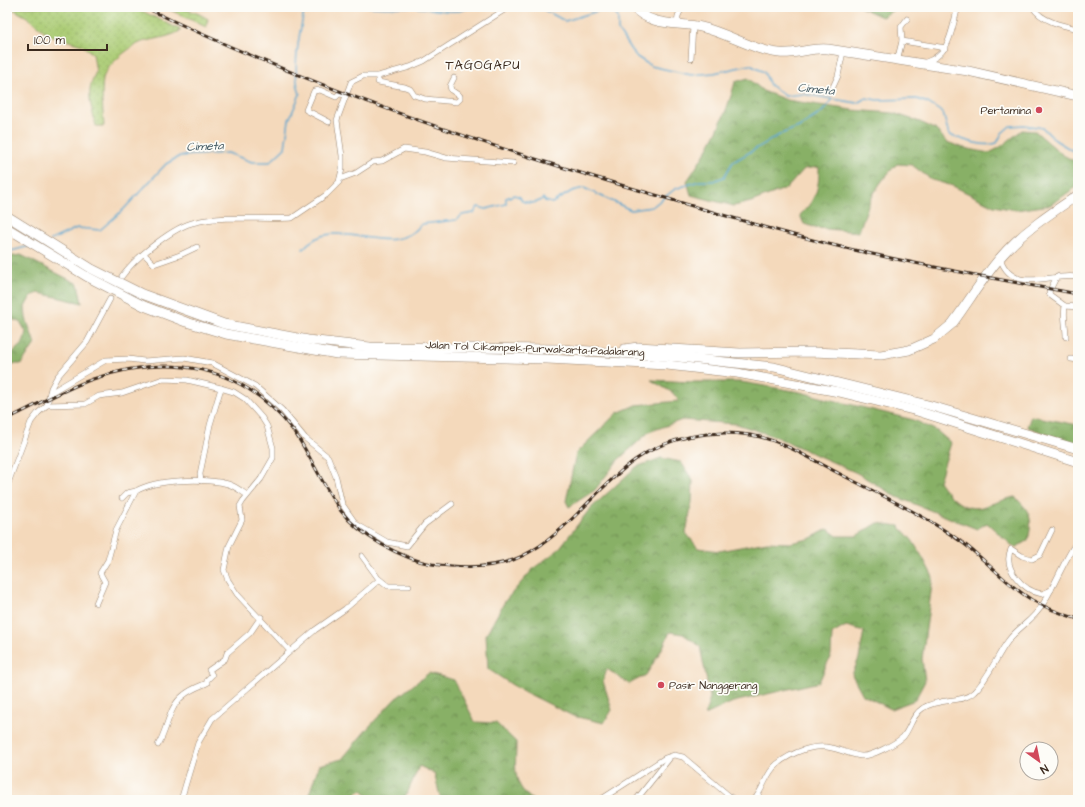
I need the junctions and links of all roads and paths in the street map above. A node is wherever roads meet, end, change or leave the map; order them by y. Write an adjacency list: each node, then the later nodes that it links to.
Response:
1 (509, 7): 16 (street)
2 (633, 7): 7 (highway)
3 (682, 7): 7 (street)
4 (958, 7): 11 (street)
5 (1033, 7): 9 (street)
6 (907, 19): 10 (street)
7 (677, 25): 8 (highway)
8 (693, 26): 12 (highway); 13 (street)
9 (1078, 29)
10 (902, 41): 11 (street); 14 (street)
11 (946, 48): 15 (street)
12 (843, 52): 14 (highway); 18 (street)
13 (691, 59)
14 (897, 60): 15 (highway)
15 (923, 63): 20 (highway)
16 (378, 76): 17 (street); 19 (street)
17 (454, 78)
18 (832, 89)
19 (346, 95): 21 (street); 23 (street)
20 (1078, 96)
21 (329, 122)
22 (513, 163): 23 (street)
23 (340, 179): 28 (street)
24 (1078, 195): 29 (highway)
25 (7, 216): 30 (highway, Jalan Tol Cikampek–Purwakarta–Padalarang)
26 (7, 228): 30 (highway, Jalan Tol Cikampek–Purwakarta–Padalarang)
27 (197, 247): 28 (street)
28 (144, 254): 31 (street)
29 (1000, 258): 32 (street); 38 (highway)
30 (89, 273): 38 (highway, Jalan Tol Cikampek–Purwakarta–Padalarang); 45 (highway, Jalan Tol Cikampek–Purwakarta–Padalarang)
31 (122, 276)
32 (1056, 276): 33 (street); 35 (street)
33 (1078, 277)
34 (110, 299): 42 (street)
35 (1065, 306): 36 (street); 37 (street)
36 (1078, 307)
37 (1066, 337)
38 (605, 352): 44 (highway, Jalan Tol Cikampek–Purwakarta–Padalarang)
39 (1071, 359): 40 (street)
40 (1078, 360)
41 (221, 388): 43 (street); 46 (street); 49 (street)
42 (50, 393): 43 (street); 51 (street)
43 (47, 405): 47 (street)
44 (1078, 449)
45 (1078, 462)
46 (201, 481): 48 (street); 49 (street)
47 (7, 486)
48 (136, 491): 50 (street); 58 (street)
49 (247, 495): 59 (street)
50 (122, 498)
51 (452, 504)
52 (1052, 530): 57 (street)
53 (1078, 540): 57 (street)
54 (362, 556): 55 (street)
55 (379, 580): 56 (street); 60 (street)
56 (408, 586)
57 (1051, 590): 67 (street)
58 (96, 603)
59 (261, 617): 60 (street); 61 (street)
60 (290, 651): 63 (street)
61 (158, 745)
62 (674, 755): 64 (street); 65 (street); 66 (street)
63 (181, 800)
64 (600, 800)
65 (636, 800)
66 (734, 800)
67 (754, 800)

